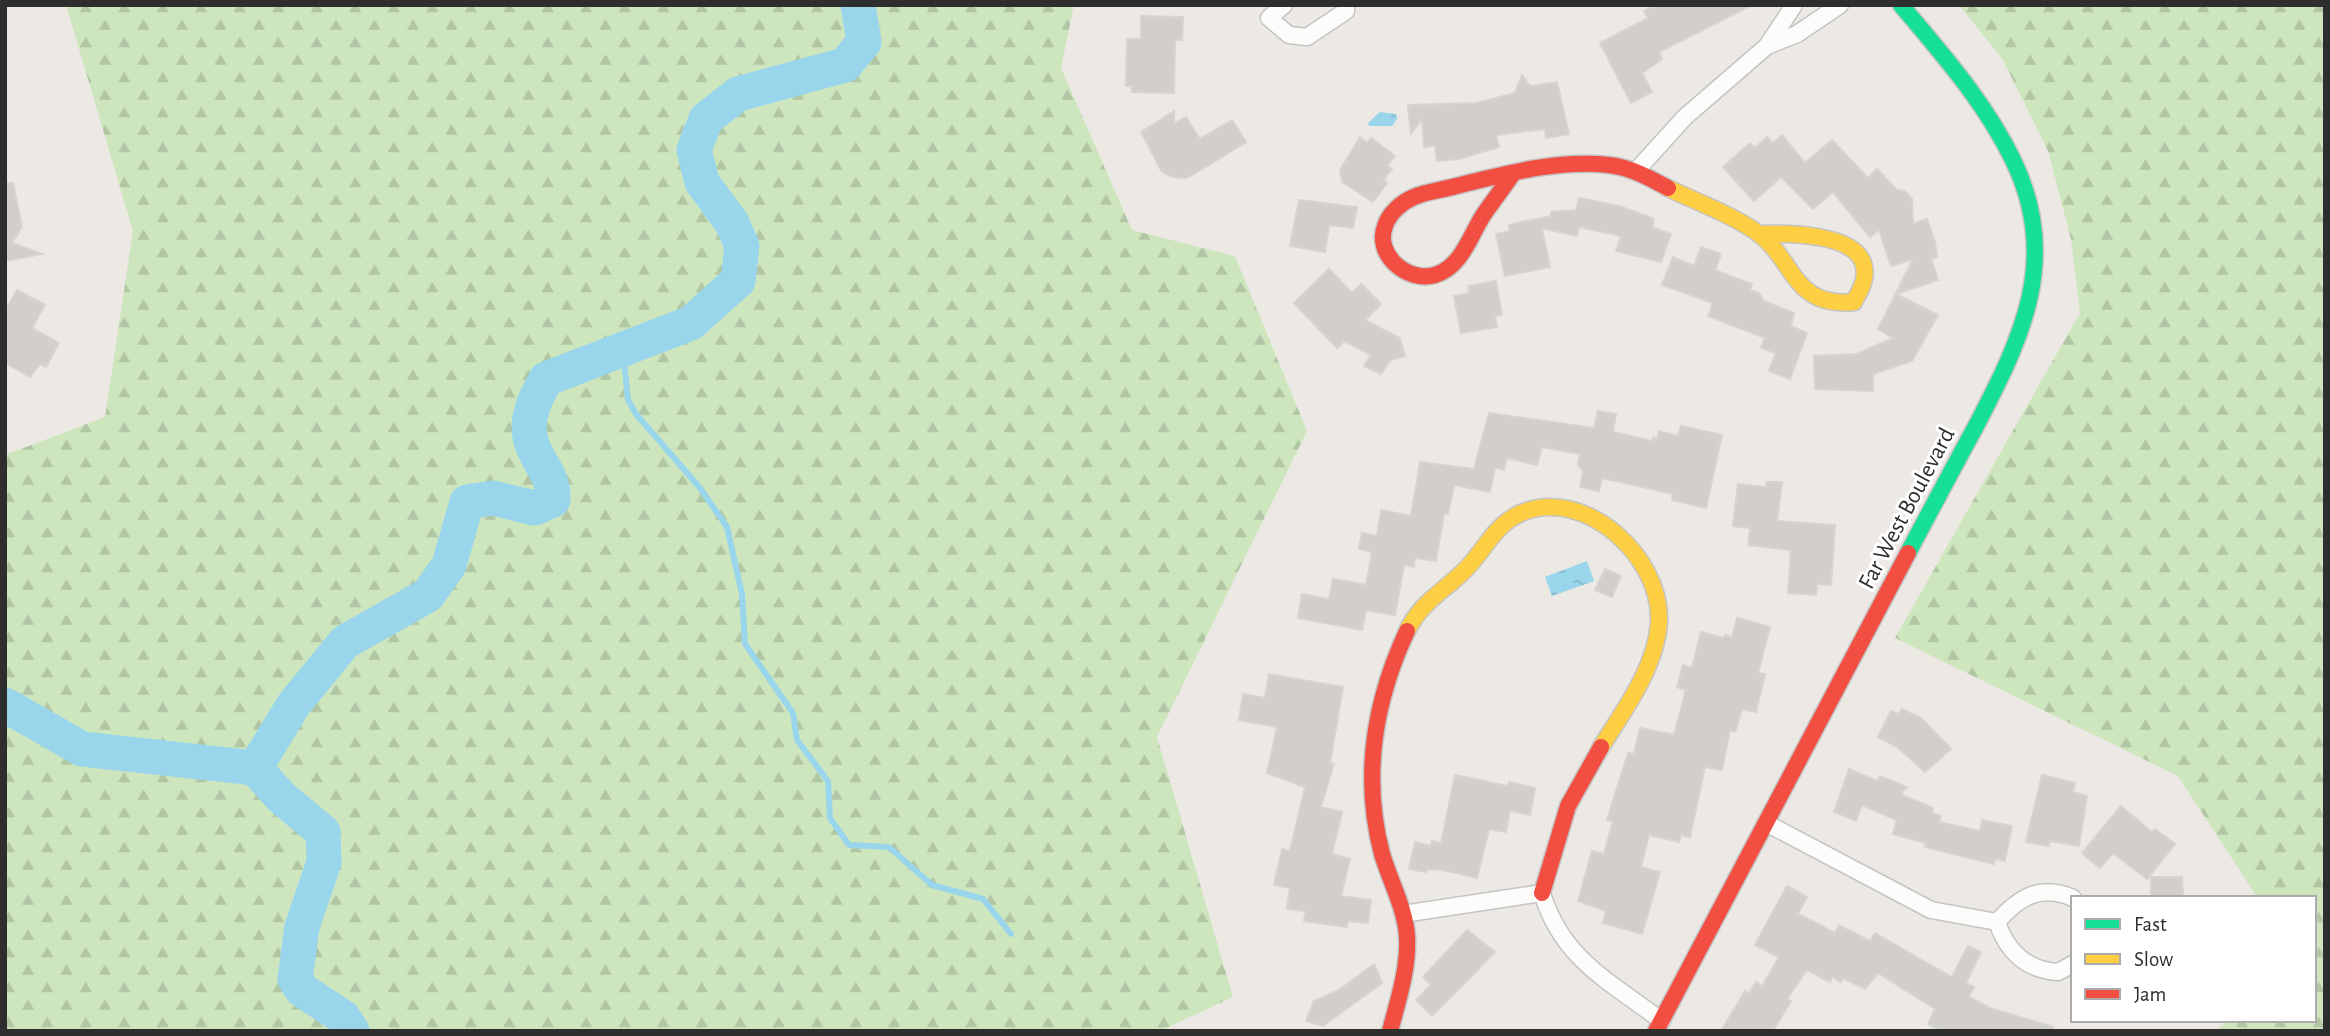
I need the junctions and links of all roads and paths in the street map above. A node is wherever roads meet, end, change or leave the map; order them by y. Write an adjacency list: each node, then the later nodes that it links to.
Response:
1 (1284, 5): 2 (street)
2 (1346, 5)
3 (1794, 5): 6 (street)
4 (1840, 5): 6 (street)
5 (1901, 5): 10 (street, Far West Boulevard)
6 (1767, 46): 7 (street)
7 (1636, 171): 8 (street); 9 (street)
8 (1512, 175): 8 (street)
9 (1761, 234): 9 (street)
10 (1766, 823): 14 (street); 16 (street, Far West Boulevard)
11 (1542, 893): 13 (street); 13 (street); 16 (street)
12 (2071, 897): 14 (street)
13 (1403, 914): 17 (street)
14 (1997, 922): 15 (street)
15 (2071, 965)
16 (1659, 1026)
17 (1390, 1031)

